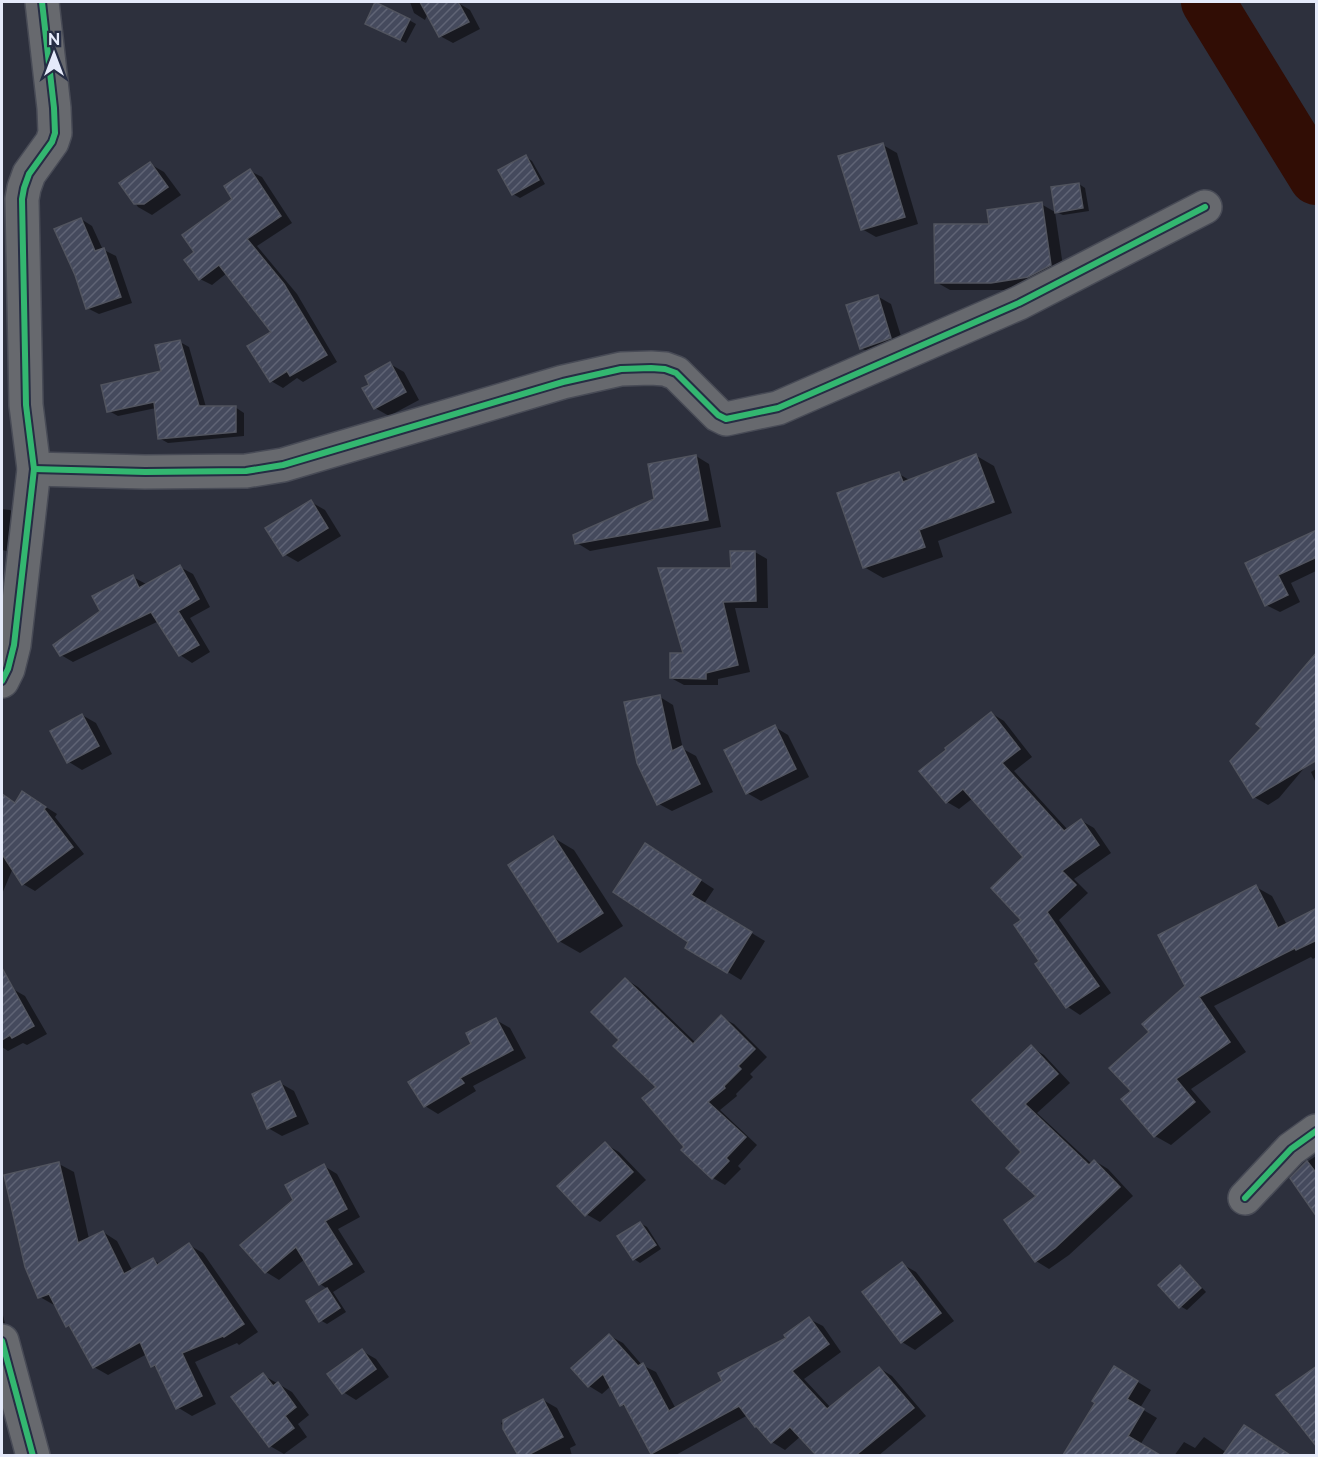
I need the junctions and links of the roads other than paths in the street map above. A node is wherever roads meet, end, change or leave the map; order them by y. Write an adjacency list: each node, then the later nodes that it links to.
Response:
1 (42, 2): 3 (street)
2 (1205, 207): 3 (street)
3 (34, 469): 4 (street)
4 (2, 681)
5 (1317, 1131): 6 (street)
6 (1245, 1198)
7 (2, 1341): 8 (street)
8 (33, 1455)

